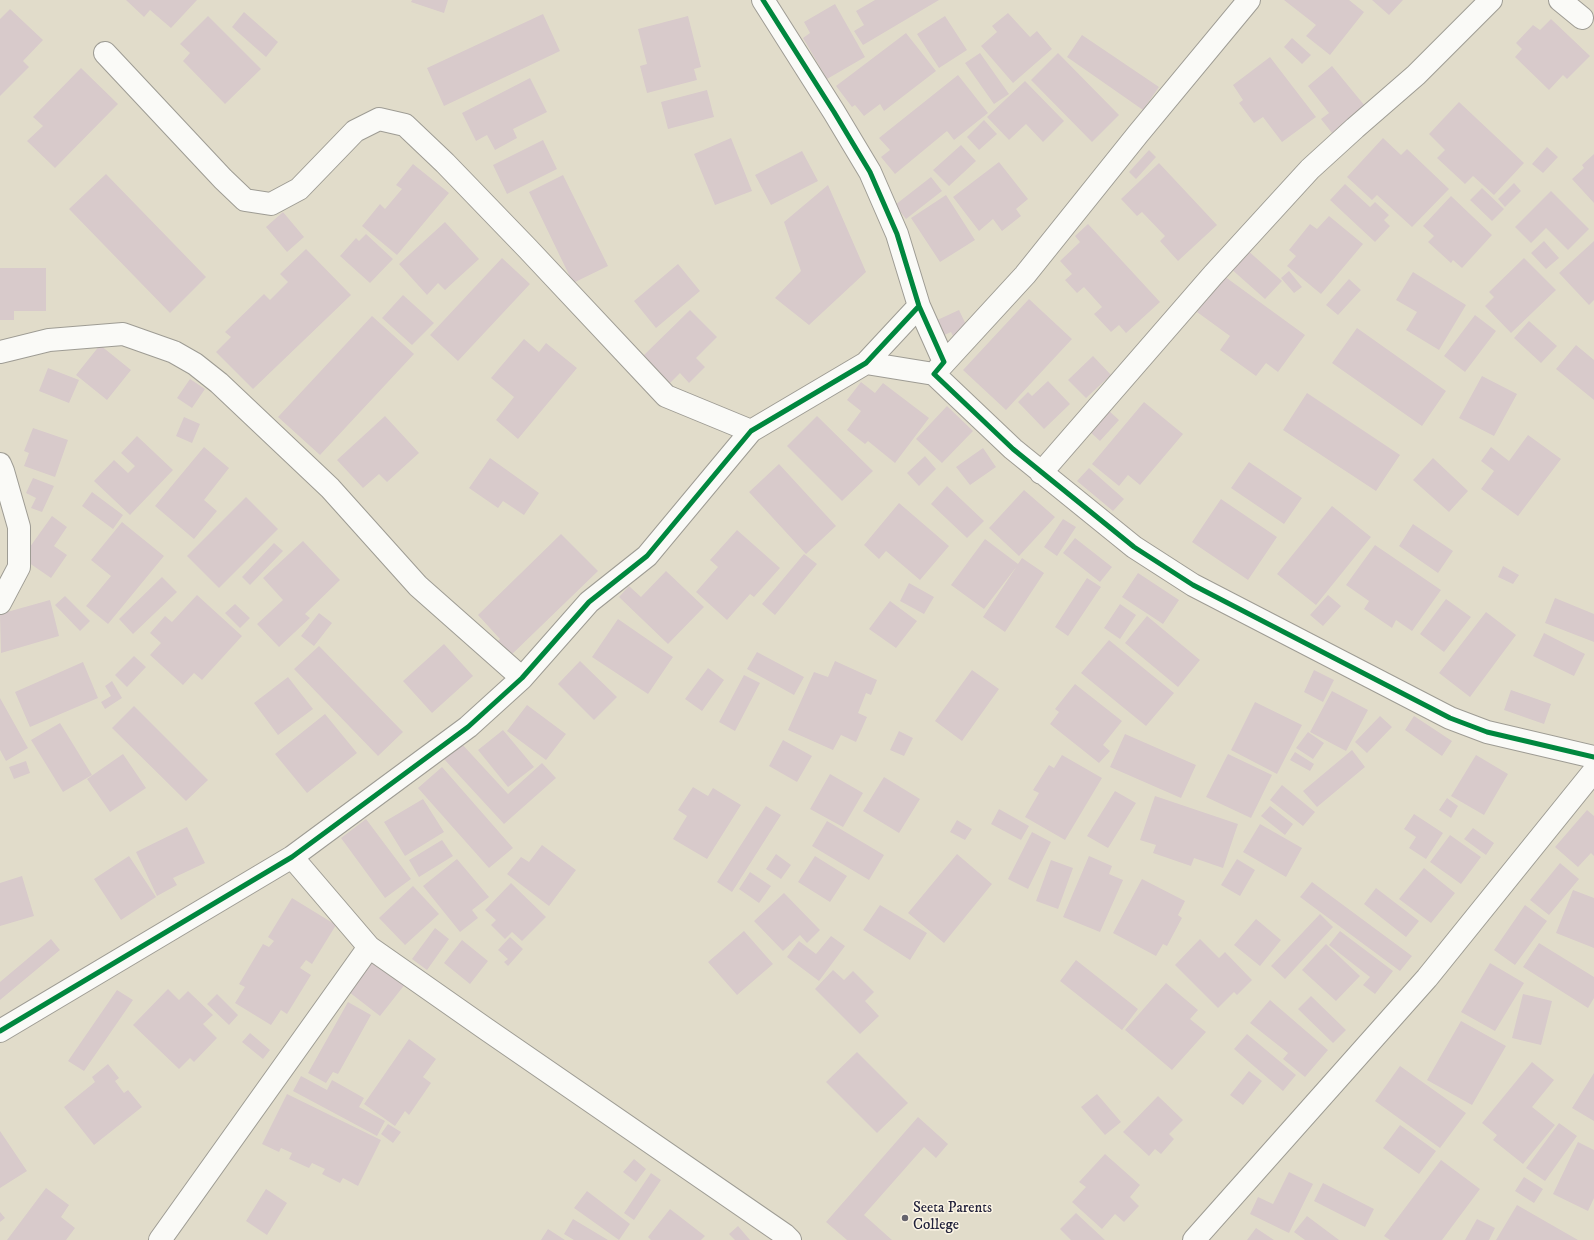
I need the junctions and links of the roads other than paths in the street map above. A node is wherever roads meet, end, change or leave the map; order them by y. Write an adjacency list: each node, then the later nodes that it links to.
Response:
1 (763, 0): 7 (street)
2 (1250, 0): 10 (street)
3 (1491, 0): 13 (street)
4 (1560, 0): 5 (street)
5 (1582, 18)
6 (105, 53): 11 (street)
7 (919, 306): 9 (street); 10 (street)
8 (0, 352): 15 (street)
9 (866, 363): 10 (street); 11 (street)
10 (934, 374): 13 (street)
11 (751, 431): 15 (street)
12 (0, 464): 14 (street)
13 (1041, 473): 16 (street)
14 (0, 603)
15 (522, 678): 18 (street)
16 (1594, 757)
17 (1594, 771): 23 (street)
18 (292, 857): 19 (street); 20 (street)
19 (369, 947): 21 (street); 22 (street)
20 (0, 1031)
21 (160, 1240)
22 (790, 1240)
23 (1194, 1240)

